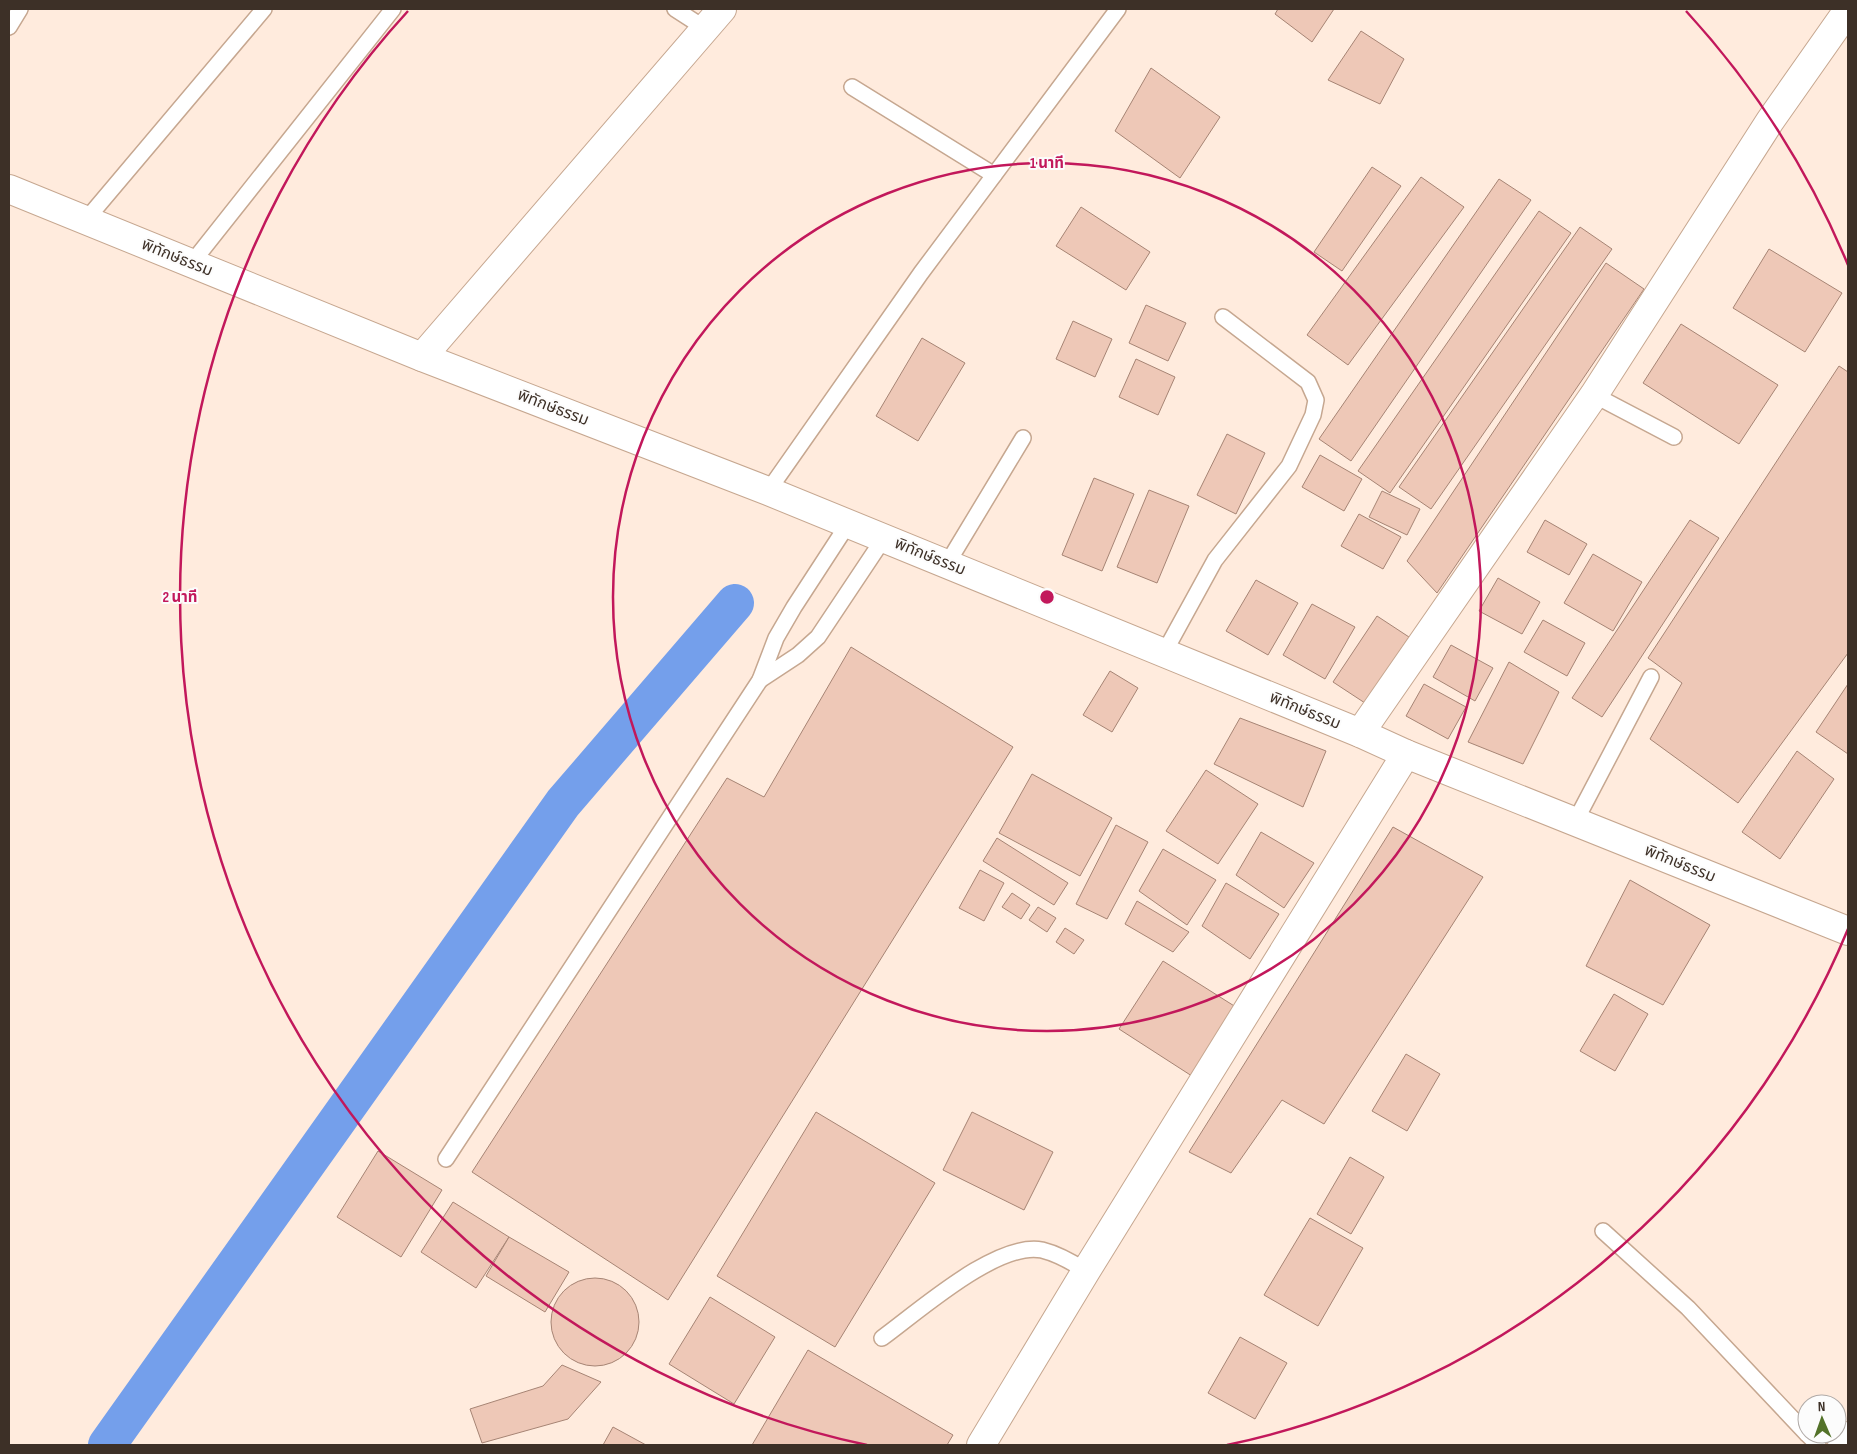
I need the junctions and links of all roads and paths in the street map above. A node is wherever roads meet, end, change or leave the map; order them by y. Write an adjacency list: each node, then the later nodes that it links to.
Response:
1 (20, 9): 8 (lane)
2 (264, 9): 12 (lane)
3 (393, 9): 13 (lane)
4 (675, 9): 7 (lane)
5 (1118, 9): 10 (lane)
6 (1848, 10): 16 (street)
7 (714, 19): 15 (street)
8 (9, 27)
9 (852, 87): 10 (lane)
10 (994, 175): 19 (lane)
11 (9, 189): 12 (street, พิทักษ์ธรรม)
12 (85, 221): 13 (street, พิทักษ์ธรรม)
13 (190, 264): 15 (street, พิทักษ์ธรรม)
14 (1223, 317): 23 (lane)
15 (422, 357): 19 (street, พิทักษ์ธรรม)
16 (1594, 395): 17 (lane); 26 (street)
17 (1674, 437)
18 (1023, 438): 22 (lane)
19 (768, 491): 20 (street, พิทักษ์ธรรม)
20 (848, 524): 21 (street, พิทักษ์ธรรม); 25 (lane)
21 (884, 538): 22 (street, พิทักษ์ธรรม); 25 (lane)
22 (946, 564): 23 (street, พิทักษ์ธรรม)
23 (1164, 653): 26 (street, พิทักษ์ธรรม)
24 (1651, 677): 28 (lane)
25 (760, 680): 30 (lane)
26 (1360, 733): 27 (street, พิทักษ์ธรรม)
27 (1406, 754): 28 (street, พิทักษ์ธรรม); 32 (street)
28 (1575, 822): 29 (street, พิทักษ์ธรรม)
29 (1848, 931)
30 (446, 1159)
31 (1603, 1232): 34 (lane)
32 (1086, 1271): 33 (lane); 36 (street)
33 (882, 1338)
34 (1797, 1423)
35 (1848, 1436): 37 (street)
36 (981, 1445)
37 (1842, 1445)

